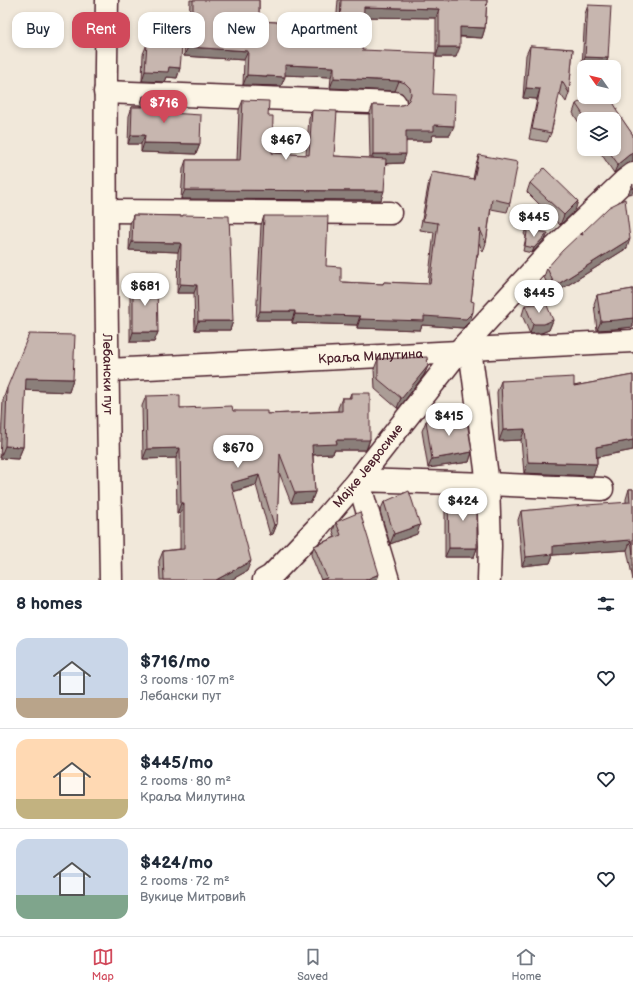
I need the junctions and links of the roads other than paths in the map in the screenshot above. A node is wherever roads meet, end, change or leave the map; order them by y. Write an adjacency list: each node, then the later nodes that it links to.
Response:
1 (106, 0): 2 (street, Лебански пут)
2 (105, 92): 3 (street); 5 (street, Лебански пут)
3 (395, 103)
4 (633, 174): 8 (street, Мајке Јевросиме)
5 (106, 211): 6 (street); 9 (street, Лебански пут)
6 (390, 213)
7 (633, 341): 8 (street, Краља Милутина)
8 (464, 351): 9 (street, Краља Милутина); 10 (street, Мајке Јевросиме); 11 (street)
9 (108, 370): 13 (street, Лебански пут)
10 (358, 480): 11 (street); 14 (street, Мајке Јевросиме); 15 (street)
11 (488, 484): 12 (street); 16 (street)
12 (602, 489)
13 (111, 580)
14 (264, 580)
15 (388, 580)
16 (490, 580)

